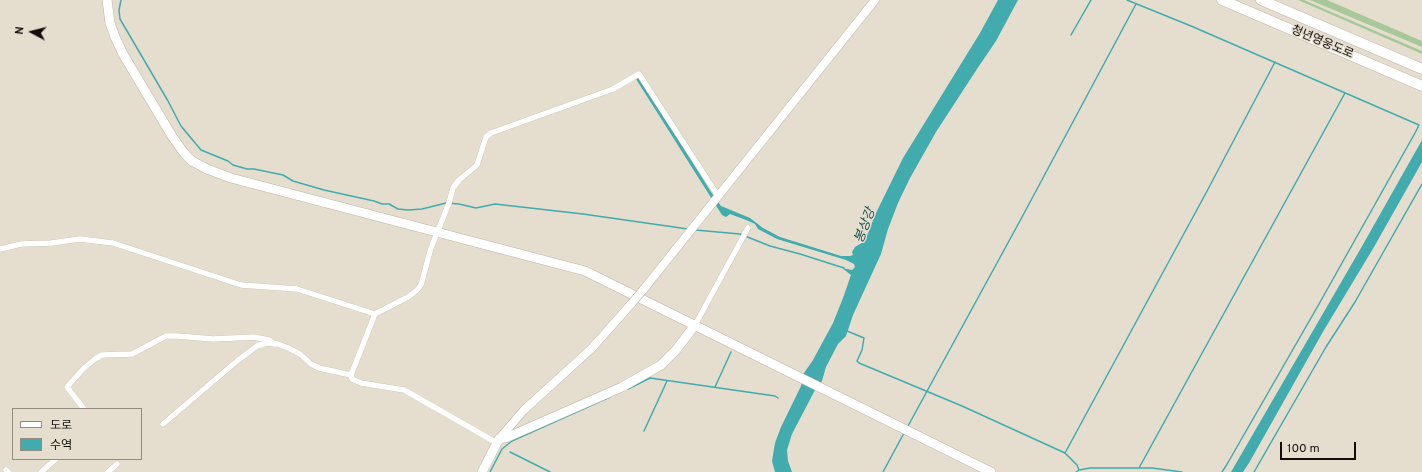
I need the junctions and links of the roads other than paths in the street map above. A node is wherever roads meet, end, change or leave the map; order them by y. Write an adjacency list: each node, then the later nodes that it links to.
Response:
1 (107, 0): 9 (main road)
2 (875, 0): 7 (main road)
3 (1222, 0): 6 (highway, 청년영웅도로)
4 (1261, 0): 5 (highway, 청년영웅도로)
5 (1422, 69)
6 (1422, 86)
7 (717, 197): 9 (street); 17 (main road, bridge)
8 (748, 228): 12 (street)
9 (437, 233): 11 (street); 12 (main road)
10 (0, 249): 11 (street)
11 (375, 314): 14 (street)
12 (690, 323): 17 (main road); 23 (main road)
13 (274, 344): 14 (street); 15 (street); 16 (street)
14 (352, 375): 17 (street)
15 (83, 408)
16 (163, 424)
17 (498, 441): 22 (main road)
18 (55, 460): 20 (street)
19 (117, 464): 21 (street)
20 (41, 472)
21 (108, 472)
22 (482, 472)
23 (991, 472)

